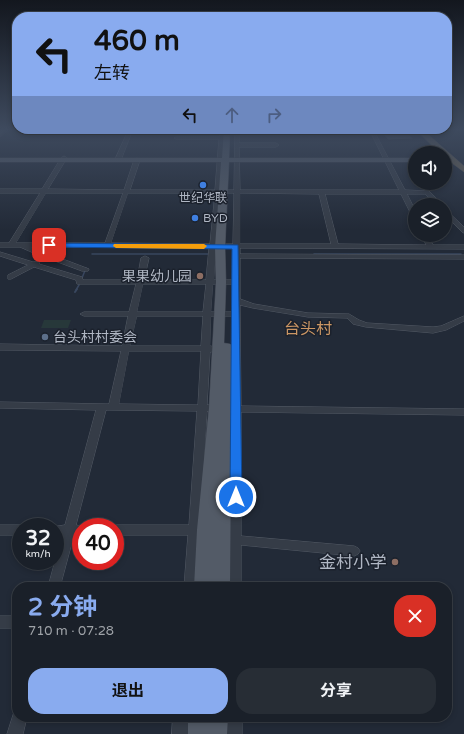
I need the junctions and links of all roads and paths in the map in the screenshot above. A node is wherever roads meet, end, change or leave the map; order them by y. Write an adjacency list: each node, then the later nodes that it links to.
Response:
1 (61, 162): 10 (street)
2 (136, 162): 11 (street)
3 (228, 162): 12 (main road)
4 (388, 162): 14 (street)
5 (453, 162): 7 (highway)
6 (452, 163): 8 (highway)
7 (464, 170)
8 (464, 175)
9 (0, 191): 10 (street)
10 (44, 191): 11 (street); 21 (street)
11 (126, 192): 12 (street); 23 (street)
12 (227, 192): 13 (street); 26 (main road)
13 (322, 192): 14 (street); 24 (street)
14 (403, 192): 15 (street); 16 (street)
15 (434, 198)
16 (408, 202)
17 (452, 218): 18 (street)
18 (464, 230)
19 (428, 242): 25 (street)
20 (0, 245): 21 (street)
21 (11, 245): 22 (street)
22 (20, 245): 23 (street); 30 (street)
23 (107, 246): 26 (street)
24 (335, 246): 25 (street); 26 (street)
25 (430, 246): 27 (street)
26 (224, 247): 29 (street); 37 (main road)
27 (464, 247)
28 (2, 254): 33 (street)
29 (236, 256): 31 (street); 37 (street)
30 (48, 257): 33 (street); 34 (street)
31 (464, 257)
32 (145, 258): 36 (street)
33 (33, 265): 35 (street); 36 (street)
34 (85, 269)
35 (11, 277)
36 (140, 282): 37 (street); 40 (street)
37 (224, 282): 38 (street); 41 (main road)
38 (237, 301): 41 (street); 42 (street)
39 (84, 314): 40 (street)
40 (133, 314): 41 (street); 44 (street)
41 (222, 314): 45 (main road); 45 (street)
42 (464, 318)
43 (0, 347): 44 (street)
44 (125, 348): 45 (street); 47 (street)
45 (222, 349): 48 (street); 49 (main road); 49 (street)
46 (0, 405): 47 (street)
47 (107, 407): 48 (street); 51 (street)
48 (202, 408): 49 (street); 55 (street)
49 (225, 409): 50 (street); 55 (main road); 57 (street); 62 (main road)
50 (464, 412)
51 (78, 518)
52 (0, 530): 53 (street)
53 (12, 530)
54 (124, 530): 55 (street)
55 (200, 530): 60 (street); 61 (main road)
56 (72, 538): 59 (street)
57 (236, 540): 58 (street); 63 (street)
58 (354, 551)
59 (56, 582)
60 (191, 582)
61 (203, 582)
62 (221, 582)
63 (235, 582)
64 (0, 622): 65 (street)
65 (12, 622)
66 (18, 722): 71 (street)
67 (181, 722): 72 (street)
68 (198, 722): 73 (main road)
69 (218, 722): 74 (main road)
70 (234, 722): 75 (street)
71 (14, 734)
72 (180, 734)
73 (198, 734)
74 (217, 734)
75 (234, 734)

